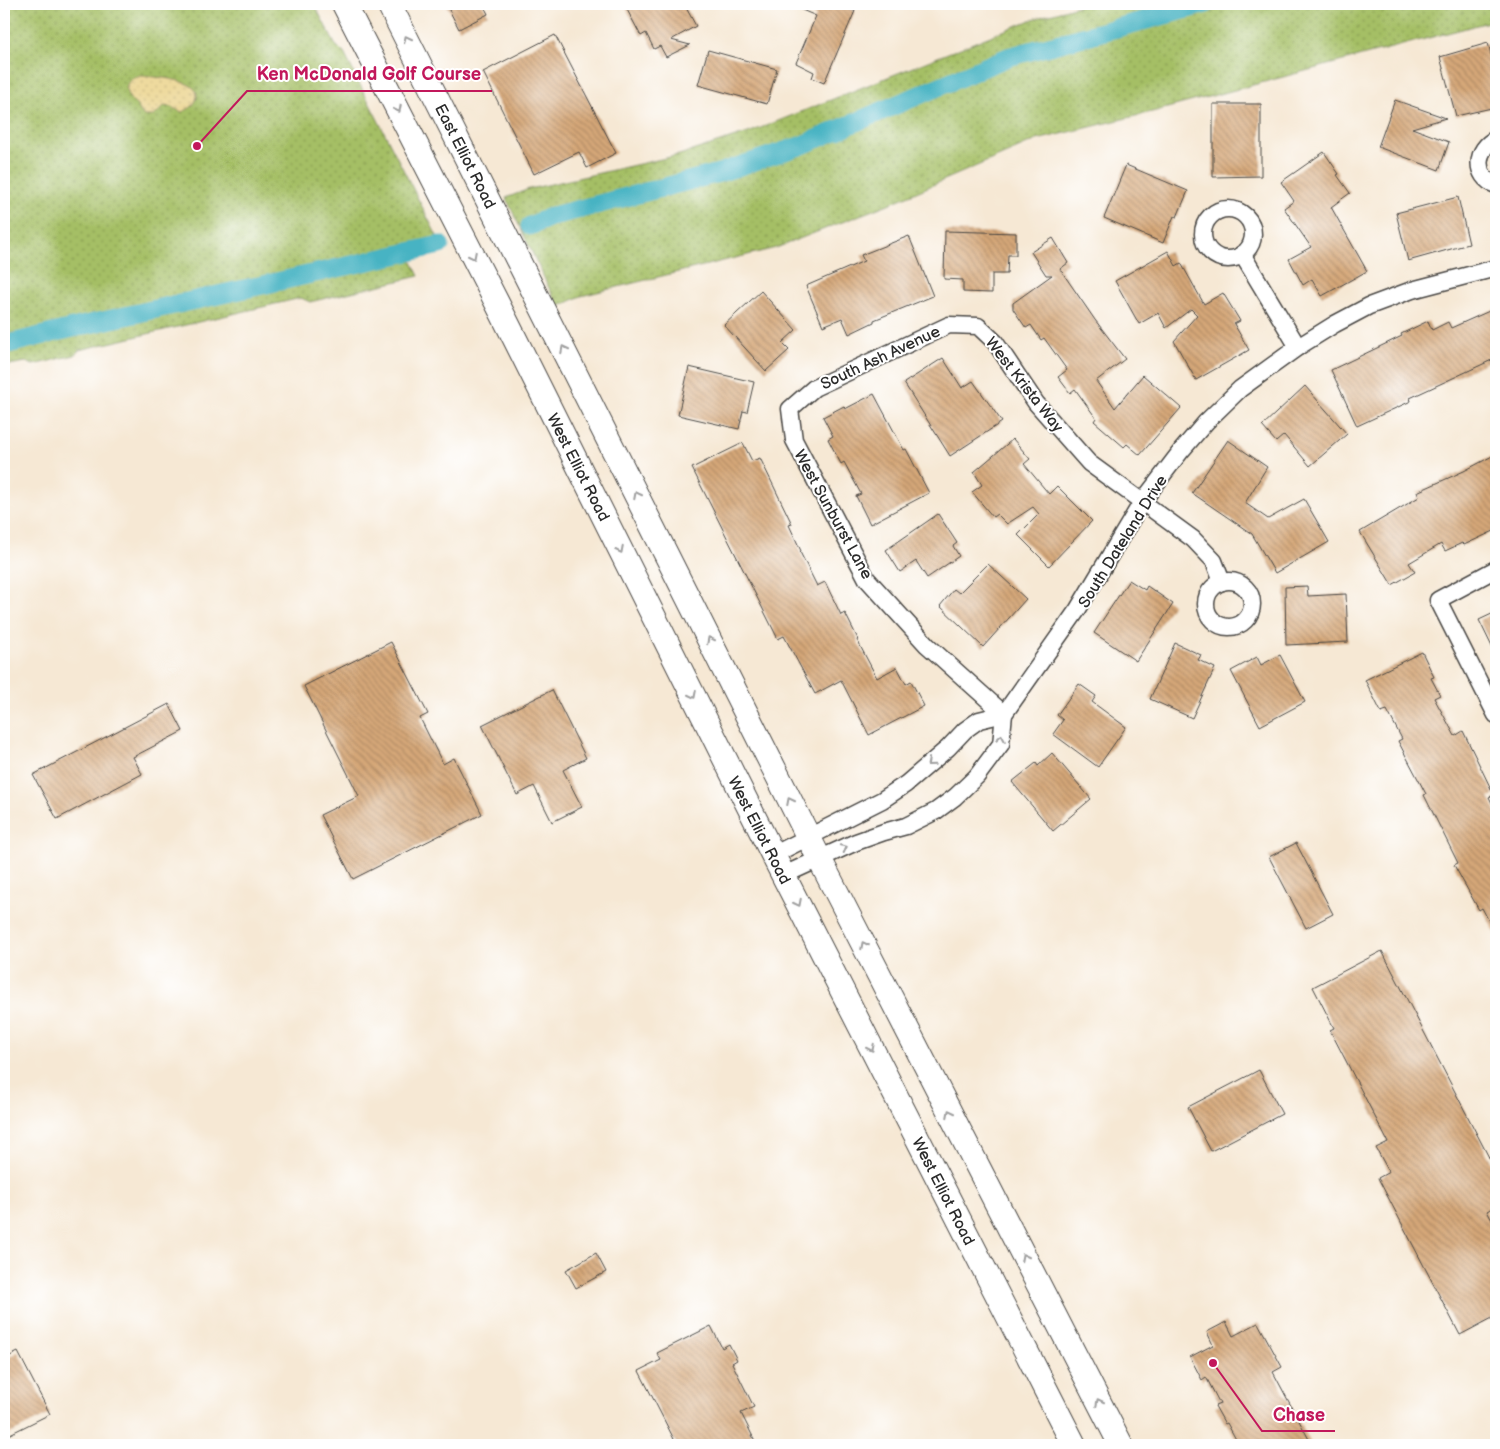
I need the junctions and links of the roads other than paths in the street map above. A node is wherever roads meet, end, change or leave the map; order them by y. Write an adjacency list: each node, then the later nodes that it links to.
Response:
1 (344, 4): 17 (main road, West Elliot Road, one-way to 17)
2 (389, 4): 15 (main road, East Elliot Road, one-way to 2)
3 (1496, 139): 4 (street)
4 (1496, 185)
5 (1242, 254): 8 (street)
6 (1496, 268): 8 (street, South Dateland Drive)
7 (978, 326): 9 (street, South Ash Avenue); 10 (street, West Krista Way)
8 (1298, 347): 10 (street, South Dateland Drive)
9 (790, 409): 13 (street, West Sunburst Lane)
10 (1142, 502): 12 (street, West Krista Way); 13 (street, South Dateland Drive)
11 (1496, 570): 14 (street)
12 (1222, 582)
13 (1004, 714): 15 (street, one-way to 15); 16 (street, South Dateland Drive, one-way to 13)
14 (1496, 715)
15 (809, 838): 16 (main road); 17 (street)
16 (820, 860): 17 (street, South Dateland Drive); 19 (main road, one-way to 16)
17 (778, 865): 18 (main road, West Elliot Road, one-way to 18)
18 (1074, 1445)
19 (1121, 1445)

